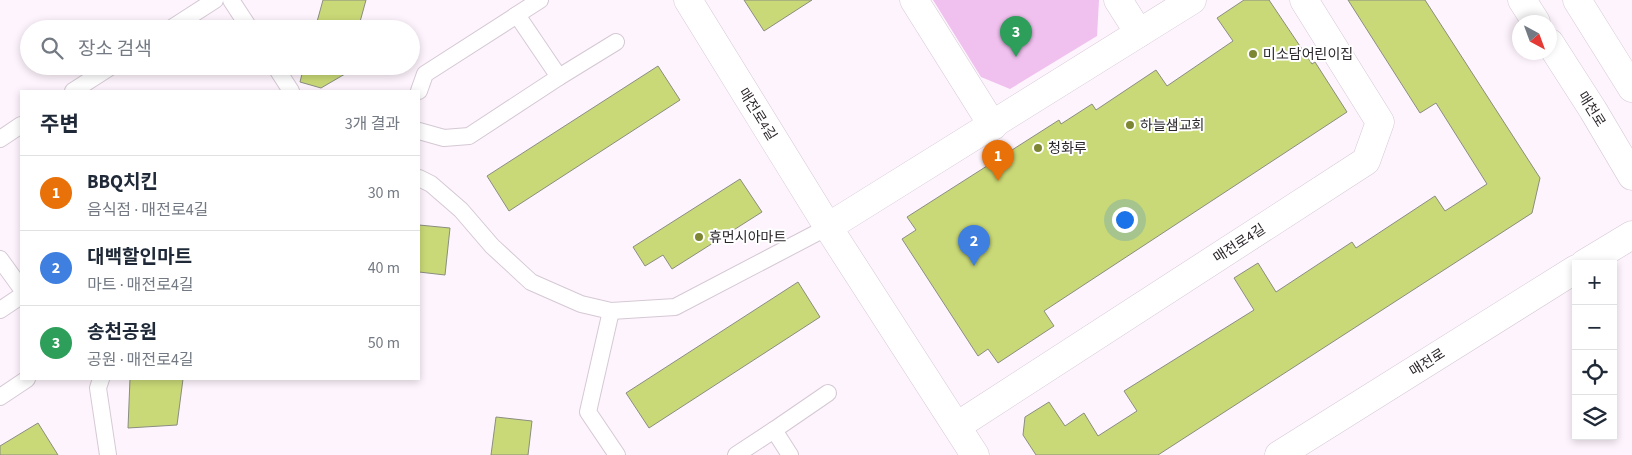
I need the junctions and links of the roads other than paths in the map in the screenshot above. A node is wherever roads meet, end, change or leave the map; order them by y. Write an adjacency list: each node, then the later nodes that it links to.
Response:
1 (215, 0): 13 (lane)
2 (231, 0): 14 (lane)
3 (540, 0): 12 (lane)
4 (688, 0): 31 (street, 매전로4길)
5 (914, 0): 26 (street)
6 (1118, 0): 15 (street)
7 (1192, 0): 15 (street)
8 (1304, 0): 44 (street, 매전로4길)
9 (1522, 0): 11 (street)
10 (1576, 0): 21 (street)
11 (1532, 15)
12 (515, 16): 20 (lane); 24 (lane)
13 (184, 20)
14 (244, 20)
15 (1139, 33): 26 (street)
16 (616, 42): 20 (lane)
17 (1557, 54): 29 (street, 매천로)
18 (98, 75): 22 (lane)
19 (280, 75): 23 (lane)
20 (559, 77): 27 (lane)
21 (1632, 88)
22 (75, 90)
23 (290, 90)
24 (419, 90)
25 (20, 126): 28 (lane)
26 (993, 126): 31 (street)
27 (420, 131)
28 (0, 138)
29 (1632, 176)
30 (420, 178): 39 (lane)
31 (828, 228): 39 (lane); 44 (street, 매전로4길)
32 (1632, 236): 34 (street)
33 (0, 259): 36 (lane)
34 (1591, 260)
35 (1572, 272): 51 (street, 매전로)
36 (20, 287)
37 (20, 297): 38 (lane)
38 (0, 310)
39 (611, 311): 47 (lane)
40 (26, 380): 43 (lane)
41 (101, 380): 46 (lane)
42 (828, 393): 45 (lane)
43 (0, 397)
44 (957, 426): 50 (street, 매전로4길)
45 (774, 430): 48 (lane); 49 (lane)
46 (108, 455)
47 (617, 455)
48 (736, 455)
49 (790, 455)
50 (975, 455)
51 (1279, 455)

